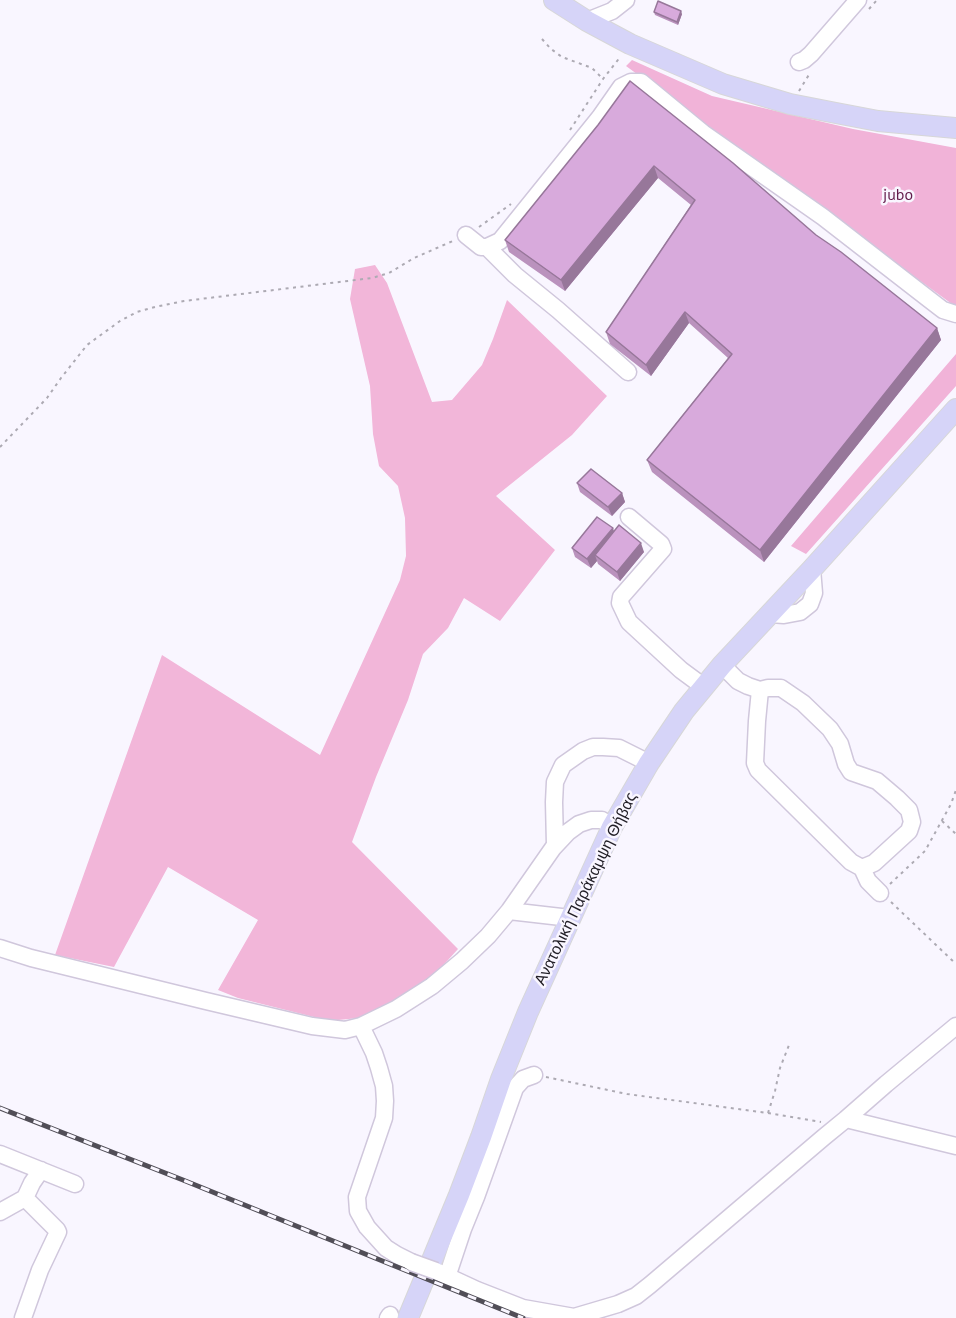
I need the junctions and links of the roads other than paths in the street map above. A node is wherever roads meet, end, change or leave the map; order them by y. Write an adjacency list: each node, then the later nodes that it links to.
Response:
1 (554, 0): 4 (main road)
2 (858, 0): 5 (street)
3 (624, 1): 4 (street)
4 (587, 21): 6 (main road)
5 (798, 62)
6 (956, 128)
7 (466, 235): 8 (street)
8 (487, 247): 9 (street); 10 (street)
9 (956, 314)
10 (628, 372)
11 (956, 410): 13 (main road, Ανατολική Παράκαμψη Θήβας)
12 (629, 517): 14 (street)
13 (722, 665): 14 (main road, Ανατολική Παράκαμψη Θήβας); 15 (street)
14 (704, 687): 16 (main road, Ανατολική Παράκαμψη Θήβας)
15 (760, 690): 19 (street); 19 (street)
16 (649, 763): 17 (main road, Ανατολική Παράκαμψη Θήβας); 18 (street)
17 (612, 826): 18 (street); 22 (main road, Ανατολική Παράκαμψη Θήβας)
18 (555, 845): 21 (street)
19 (862, 868): 20 (street)
20 (880, 893)
21 (509, 911): 22 (street); 24 (street)
22 (570, 918): 35 (main road, Ανατολική Παράκαμψη Θήβας)
23 (0, 948): 24 (street)
24 (361, 1026): 34 (street, bridge)
25 (956, 1026): 27 (street)
26 (534, 1074): 34 (street)
27 (843, 1122): 28 (street); 34 (street)
28 (956, 1146)
29 (0, 1154): 30 (street)
30 (41, 1170): 31 (street); 32 (street)
31 (75, 1184)
32 (25, 1198): 33 (street); 36 (street)
33 (0, 1212)
34 (442, 1274)
35 (395, 1317)
36 (23, 1318)

